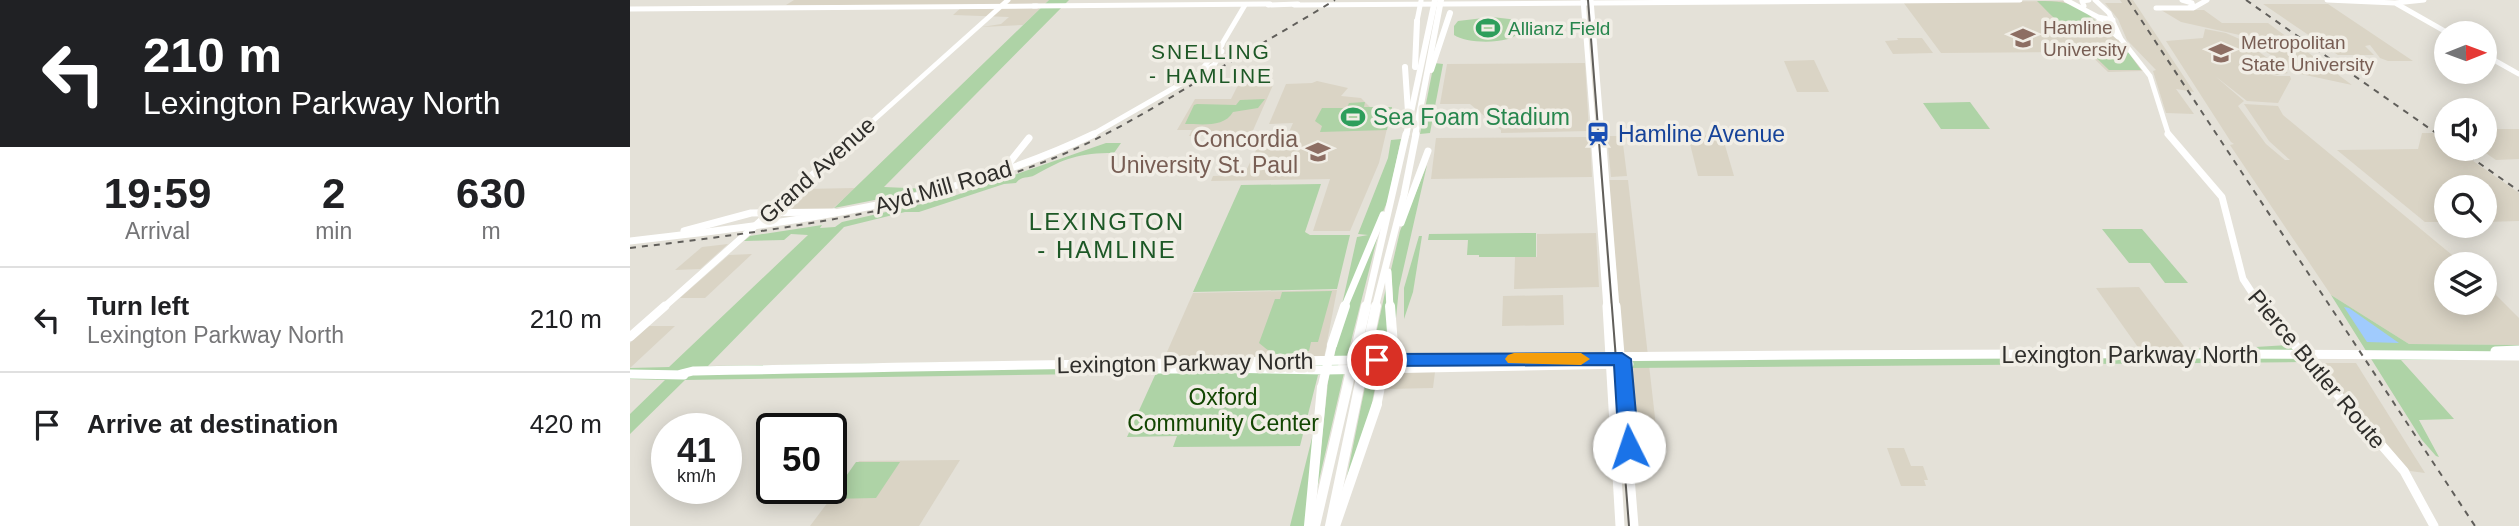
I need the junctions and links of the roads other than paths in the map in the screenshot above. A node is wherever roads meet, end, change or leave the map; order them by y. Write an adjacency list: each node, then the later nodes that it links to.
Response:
1 (1435, 0): 38 (highway)
2 (1441, 0): 37 (highway)
3 (1797, 0): 12 (main road)
4 (2020, 0): 21 (main road)
5 (2066, 0): 28 (main road)
6 (2089, 0): 29 (main road)
7 (2095, 0): 29 (main road, Pierce Butler Route)
8 (2182, 0): 9 (main road)
9 (2207, 0)
10 (2328, 0): 13 (main road)
11 (2424, 0): 14 (main road)
12 (1637, 1): 18 (main road); 21 (main road)
13 (2350, 1): 19 (main road)
14 (2394, 1): 19 (main road); 31 (main road)
15 (1004, 2): 23 (main road); 24 (main road); 25 (main road); 45 (main road, Grand Avenue)
16 (1422, 2): 20 (main road); 20 (main road); 22 (main road); 30 (main road)
17 (1468, 2): 18 (main road); 22 (main road); 22 (main road)
18 (1587, 2): 21 (main road); 57 (main road); 58 (main road)
19 (2366, 2)
20 (1316, 3): 23 (main road)
21 (1621, 3)
22 (1452, 4): 37 (highway)
23 (1245, 5): 41 (main road, Ayd Mill Road)
24 (970, 6): 25 (main road); 26 (main road)
25 (958, 7): 26 (main road)
26 (778, 8): 27 (main road)
27 (630, 9)
28 (2092, 16): 29 (main road); 32 (main road)
29 (2113, 19): 32 (main road, Pierce Butler Route)
30 (1417, 22): 36 (highway)
31 (2434, 25)
32 (2124, 43): 69 (main road, Pierce Butler Route)
33 (2497, 62): 35 (main road)
34 (1405, 67): 36 (highway)
35 (2519, 74)
36 (1408, 112): 38 (highway)
37 (1418, 121): 49 (highway)
38 (1407, 131): 43 (highway)
39 (1428, 151): 49 (highway)
40 (1013, 158): 41 (main road); 41 (main road); 42 (main road)
41 (1008, 169): 42 (main road, Ayd Mill Road); 46 (main road, Ayd Mill Road)
42 (963, 183): 44 (main road, Ayd Mill Road)
43 (1392, 196): 52 (highway); 64 (highway)
44 (842, 212): 45 (main road); 46 (main road, Ayd Mill Road)
45 (766, 215): 46 (main road); 47 (main road); 51 (main road, Grand Avenue)
46 (690, 233): 47 (main road, Ayd Mill Road); 48 (main road, Ayd Mill Road)
47 (652, 236): 48 (main road, Ayd Mill Road)
48 (630, 240)
49 (1391, 245): 50 (highway)
50 (1387, 260): 56 (highway); 65 (highway)
51 (630, 337)
52 (1332, 345): 59 (main road)
53 (2519, 350): 54 (main road)
54 (2381, 354): 55 (main road); 58 (main road, Lexington Parkway North)
55 (2519, 356)
56 (1384, 359): 57 (main road, Lexington Parkway North); 57 (main road, Lexington Parkway North); 59 (main road, Lexington Parkway North); 62 (main road)
57 (1609, 362): 58 (main road, Lexington Parkway North); 67 (main road)
58 (1622, 362): 68 (main road)
59 (1328, 365): 60 (main road, Lexington Parkway North); 61 (main road)
60 (630, 374)
61 (1322, 387): 63 (highway)
62 (1377, 404): 66 (highway)
63 (1309, 526)
64 (1315, 526)
65 (1330, 526)
66 (1335, 526)
67 (1620, 526)
68 (1634, 526)
69 (2434, 526)

